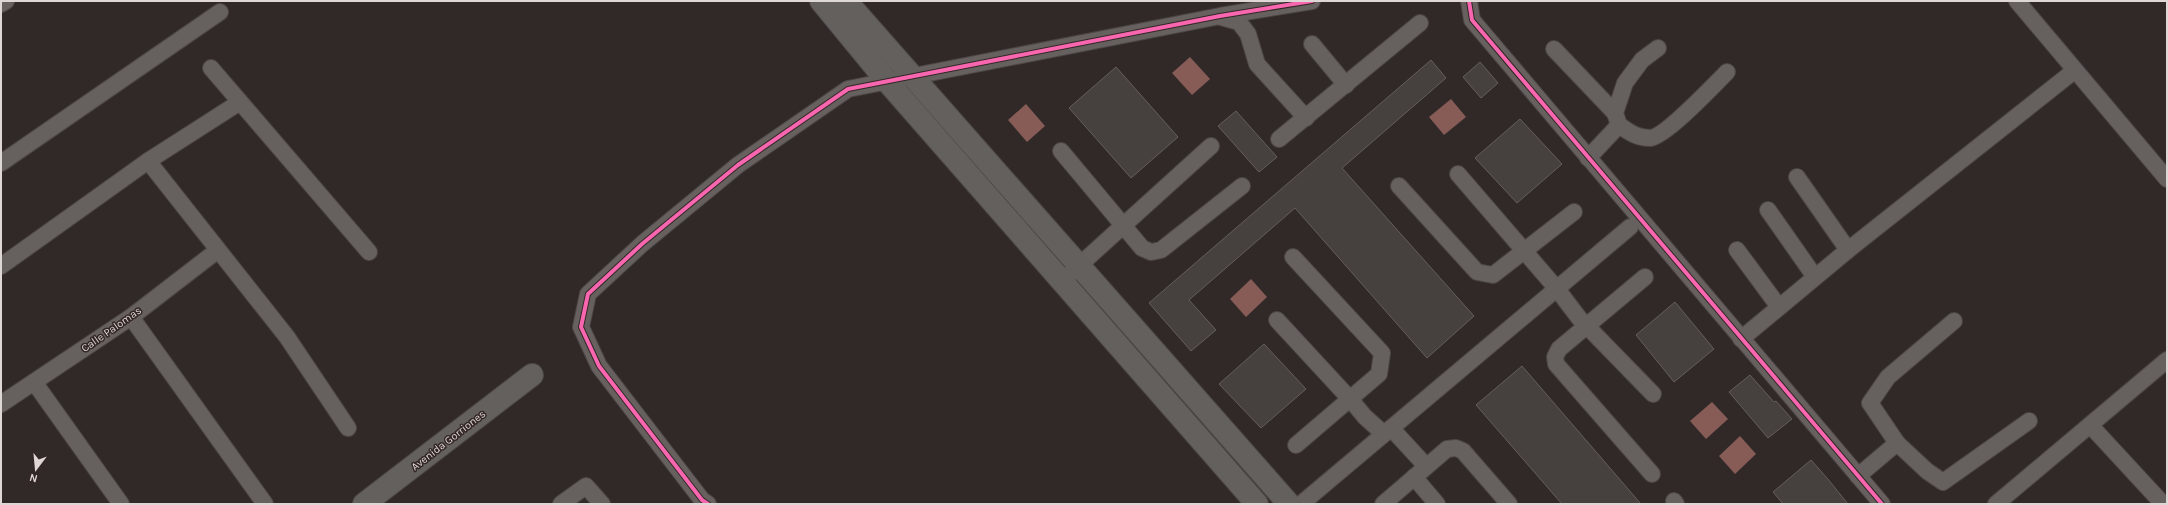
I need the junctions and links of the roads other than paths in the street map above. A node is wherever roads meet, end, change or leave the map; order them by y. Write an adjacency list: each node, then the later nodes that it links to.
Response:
1 (6, 1): 7 (street)
2 (821, 1): 18 (main road)
3 (846, 1): 17 (main road)
4 (1312, 1): 9 (street)
5 (1469, 1): 26 (street)
6 (2017, 1): 15 (street)
7 (1, 4)
8 (220, 12): 28 (street)
9 (1220, 16): 17 (street); 21 (street)
10 (1420, 23): 19 (street)
11 (1312, 44): 19 (street)
12 (1658, 48): 22 (street)
13 (1554, 49): 22 (street)
14 (211, 68): 20 (street)
15 (2074, 71): 31 (street); 40 (street)
16 (1727, 72): 22 (street)
17 (913, 77): 18 (street); 44 (main road)
18 (886, 80): 48 (main road); 76 (street)
19 (1346, 85): 21 (street)
20 (240, 102): 27 (street); 42 (street)
21 (1306, 118): 23 (street)
22 (1617, 119): 26 (street)
23 (1279, 139)
24 (1211, 146): 36 (street)
25 (1061, 151): 36 (street)
26 (1588, 158): 55 (street)
27 (148, 161): 38 (street); 45 (street)
28 (1, 164)
29 (1458, 174): 41 (street)
30 (1798, 177): 40 (street)
31 (2167, 179)
32 (1242, 186): 36 (street)
33 (1399, 186): 41 (street)
34 (1768, 210): 47 (street)
35 (1574, 212): 41 (street)
36 (1123, 224): 44 (street)
37 (1630, 227): 49 (street)
38 (218, 250): 51 (street, Calle Palomas); 64 (street)
39 (1737, 250): 50 (street)
40 (1848, 250): 47 (street)
41 (1524, 251): 49 (street)
42 (369, 252)
43 (1293, 257): 60 (street)
44 (1078, 265): 48 (street); 78 (main road)
45 (1, 266)
46 (1645, 277): 54 (street)
47 (1816, 277): 50 (street)
48 (1062, 281): 77 (main road)
49 (1557, 289): 54 (street); 65 (street)
50 (1779, 307): 55 (street)
51 (131, 317): 58 (street, Calle Palomas); 72 (street)
52 (1277, 320): 60 (street)
53 (1954, 321): 66 (street)
54 (1588, 326): 59 (street); 69 (street)
55 (1741, 339): 70 (street)
56 (2167, 360): 63 (street)
57 (532, 375): 73 (main road, Avenida Gorriones)
58 (34, 382): 61 (street, Calle Palomas); 71 (street)
59 (1653, 394)
60 (1350, 399): 65 (street); 67 (street)
61 (1, 404)
62 (2029, 421): 66 (street)
63 (2090, 425): 84 (street); 85 (street)
64 (348, 428)
65 (1388, 431): 68 (street); 79 (street)
66 (1897, 444): 70 (street)
67 (1296, 445)
68 (1420, 472): 80 (street); 81 (street); 82 (street)
69 (1652, 474)
70 (1858, 476): 83 (street)
71 (121, 504)
72 (265, 504)
73 (364, 504)
74 (560, 504): 75 (street)
75 (602, 504)
76 (708, 504)
77 (1257, 504)
78 (1288, 504)
79 (1301, 504)
80 (1383, 504)
81 (1437, 504)
82 (1508, 504)
83 (1882, 504)
84 (1996, 504)
85 (2163, 504)

